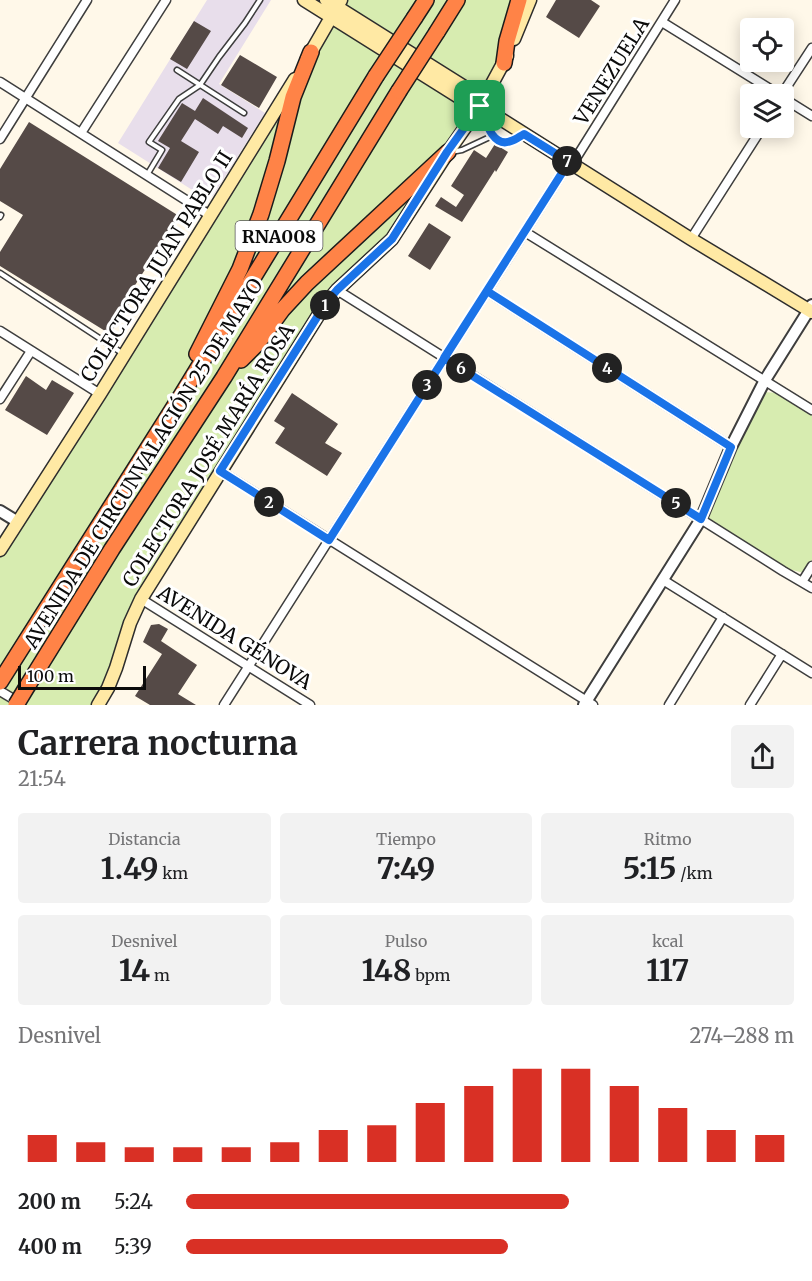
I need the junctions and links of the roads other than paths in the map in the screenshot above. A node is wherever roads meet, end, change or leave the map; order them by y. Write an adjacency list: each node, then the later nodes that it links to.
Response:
1 (87, 0): 20 (street)
2 (165, 0): 25 (street)
3 (260, 0): 19 (lane)
4 (304, 0): 10 (main road)
5 (426, 0): 47 (highway, AVENIDA DE CIRCUNVALACIÓN 25 DE MAYO / RNA008, bridge)
6 (457, 0): 44 (highway, AVENIDA DE CIRCUNVALACIÓN 25 DE MAYO / RNA008, bridge)
7 (519, 0): 14 (highway)
8 (530, 0): 14 (main road, COLECTORA JOSÉ MARÍA ROSA)
9 (675, 0): 11 (street, VENEZUELA)
10 (334, 6): 13 (main road, COLECTORA JUAN PABLO II); 22 (main road)
11 (662, 22): 17 (street); 31 (street, VENEZUELA)
12 (812, 48): 18 (street)
13 (311, 52): 33 (main road, COLECTORA JUAN PABLO II); 47 (highway)
14 (504, 63): 22 (main road, COLECTORA JOSÉ MARÍA ROSA)
15 (177, 70): 19 (lane)
16 (0, 82): 20 (street)
17 (762, 84)
18 (789, 84)
19 (200, 85): 23 (lane); 32 (lane)
20 (26, 98): 25 (street); 29 (street)
21 (794, 104): 24 (street)
22 (480, 106): 26 (main road); 27 (lane); 30 (main road, COLECTORA JOSÉ MARÍA ROSA)
23 (244, 113)
24 (812, 116)
25 (81, 133): 32 (street)
26 (524, 134): 27 (lane); 31 (main road)
27 (492, 136): 30 (lane)
28 (756, 138): 35 (street)
29 (0, 139)
30 (447, 152): 37 (main road, COLECTORA JOSÉ MARÍA ROSA); 44 (highway)
31 (569, 162): 34 (street, VENEZUELA); 35 (main road)
32 (147, 175): 33 (street)
33 (211, 216): 42 (main road, COLECTORA JUAN PABLO II)
34 (525, 232): 38 (street, VENEZUELA); 45 (street)
35 (691, 239): 39 (main road)
36 (0, 273): 42 (lane)
37 (337, 290): 43 (street); 51 (main road, COLECTORA JOSÉ MARÍA ROSA)
38 (487, 291): 43 (street, VENEZUELA); 50 (street)
39 (811, 309): 45 (street)
40 (0, 331): 41 (street)
41 (31, 351): 46 (street); 48 (street)
42 (125, 355): 46 (main road, COLECTORA JUAN PABLO II)
43 (444, 358): 53 (street); 55 (street, VENEZUELA)
44 (224, 376): 69 (highway, AVENIDA DE CIRCUNVALACIÓN 25 DE MAYO / RNA008, bridge)
45 (765, 380): 49 (street); 50 (street)
46 (100, 394): 54 (main road, COLECTORA JUAN PABLO II)
47 (181, 396): 66 (highway, AVENIDA DE CIRCUNVALACIÓN 25 DE MAYO / RNA008)
48 (0, 399)
49 (812, 410)
50 (731, 447): 53 (street)
51 (220, 471): 55 (street); 61 (main road, COLECTORA JOSÉ MARÍA ROSA)
52 (0, 511): 54 (street)
53 (701, 519): 58 (street); 59 (street)
54 (18, 522): 56 (main road, COLECTORA JUAN PABLO II)
55 (329, 540): 64 (street, VENEZUELA); 68 (street)
56 (0, 550)
57 (812, 566): 59 (street)
58 (663, 580): 62 (street); 68 (street)
59 (802, 582): 60 (street)
60 (812, 588)
61 (141, 599): 64 (street, AVENIDA GÉNOVA); 71 (main road, COLECTORA JOSÉ MARÍA ROSA)
62 (723, 617): 63 (street); 74 (street)
63 (782, 654): 65 (street); 75 (street)
64 (249, 666): 72 (street, VENEZUELA); 73 (street, AVENIDA GÉNOVA)
65 (812, 673)
66 (3, 678)
67 (0, 691): 70 (street)
68 (588, 704)
69 (16, 705)
70 (23, 705)
71 (98, 705)
72 (224, 705)
73 (310, 705)
74 (669, 705)
75 (750, 705)

